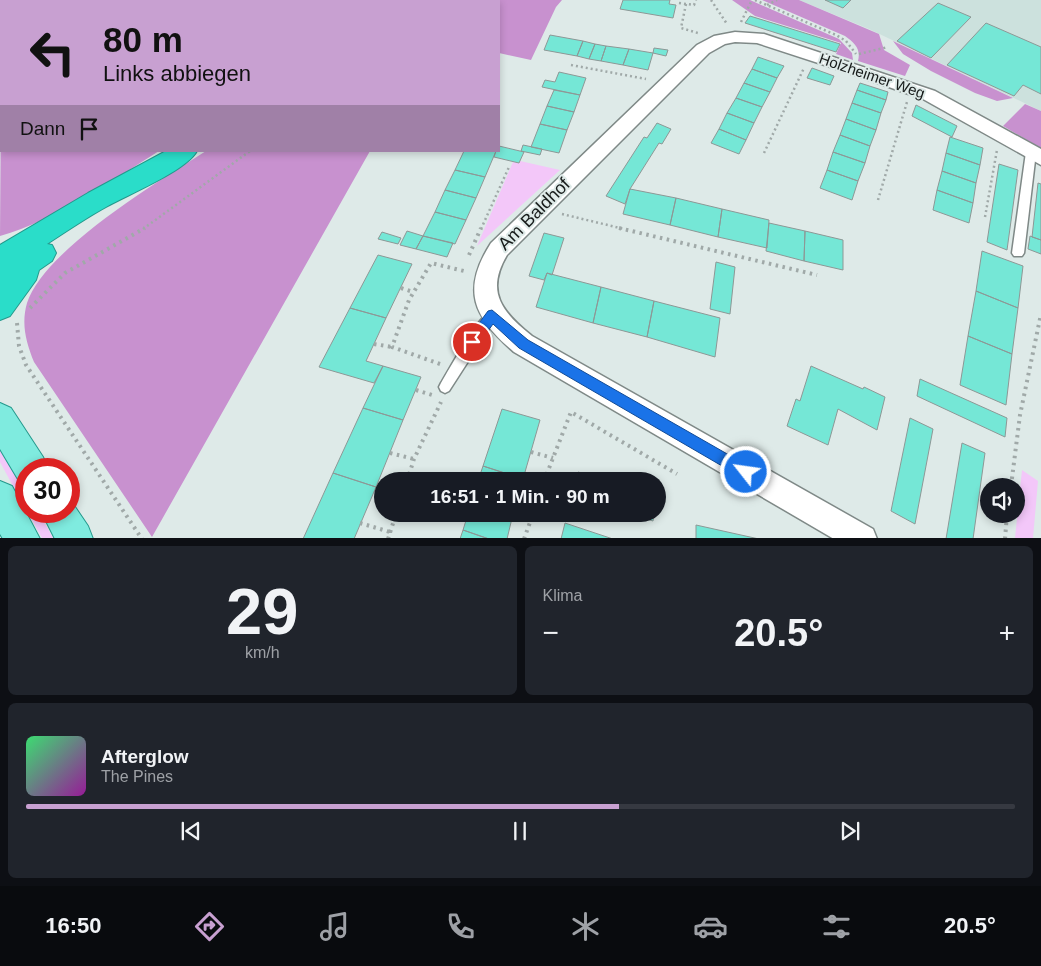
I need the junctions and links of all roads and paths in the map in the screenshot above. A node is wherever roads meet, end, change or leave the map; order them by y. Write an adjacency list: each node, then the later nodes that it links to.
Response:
1 (696, 0): 6 (path)
2 (711, 0): 8 (path)
3 (753, 0): 7 (path); 8 (path)
4 (778, 0): 7 (path)
5 (679, 3): 6 (path)
6 (686, 4): 8 (path)
7 (767, 5): 11 (path)
8 (728, 39): 10 (street, Holzheimer Weg); 13 (street, Am Baldhof)
9 (888, 46): 11 (path)
10 (810, 54): 11 (street, Holzheimer Weg); 18 (path)
11 (856, 62): 14 (street, Holzheimer Weg)
12 (571, 65): 13 (path)
13 (668, 83): 22 (street, Am Baldhof)
14 (912, 88): 15 (street, Holzheimer Weg); 21 (path)
15 (1000, 135): 19 (street, Holzheimer Weg); 23 (path)
16 (183, 152): 24 (highway)
17 (249, 152): 34 (path)
18 (764, 153)
19 (1036, 155): 26 (lane)
20 (508, 167): 27 (path)
21 (878, 200)
22 (540, 208): 29 (path); 30 (street, Am Baldhof)
23 (985, 217)
24 (55, 235): 25 (highway); 28 (highway); 31 (highway); 34 (highway)
25 (0, 244)
26 (1018, 253)
27 (470, 255)
28 (0, 258)
29 (817, 275)
30 (485, 276): 33 (path); 36 (street)
31 (0, 282)
32 (401, 288): 33 (path)
33 (413, 292): 38 (path)
34 (14, 313): 60 (path)
35 (1041, 314): 50 (path)
36 (492, 315): 39 (lane); 63 (street)
37 (374, 344): 38 (path)
38 (392, 347): 39 (path)
39 (456, 369): 40 (lane)
40 (445, 387): 46 (path)
41 (0, 419): 44 (main road)
42 (531, 452): 45 (path)
43 (390, 453): 46 (path)
44 (24, 458)
45 (553, 458): 48 (path); 49 (path)
46 (414, 459): 47 (path)
47 (410, 472)
48 (548, 472)
49 (677, 474)
50 (1012, 478)
51 (0, 498): 58 (main road)
52 (393, 522): 57 (path)
53 (530, 522): 62 (path)
54 (66, 523): 59 (main road)
55 (360, 523): 57 (path)
56 (1006, 523): 64 (path)
57 (390, 532): 61 (path)
58 (22, 538)
59 (75, 538)
60 (142, 538)
61 (388, 538)
62 (524, 538)
63 (863, 538)
64 (1005, 538)

